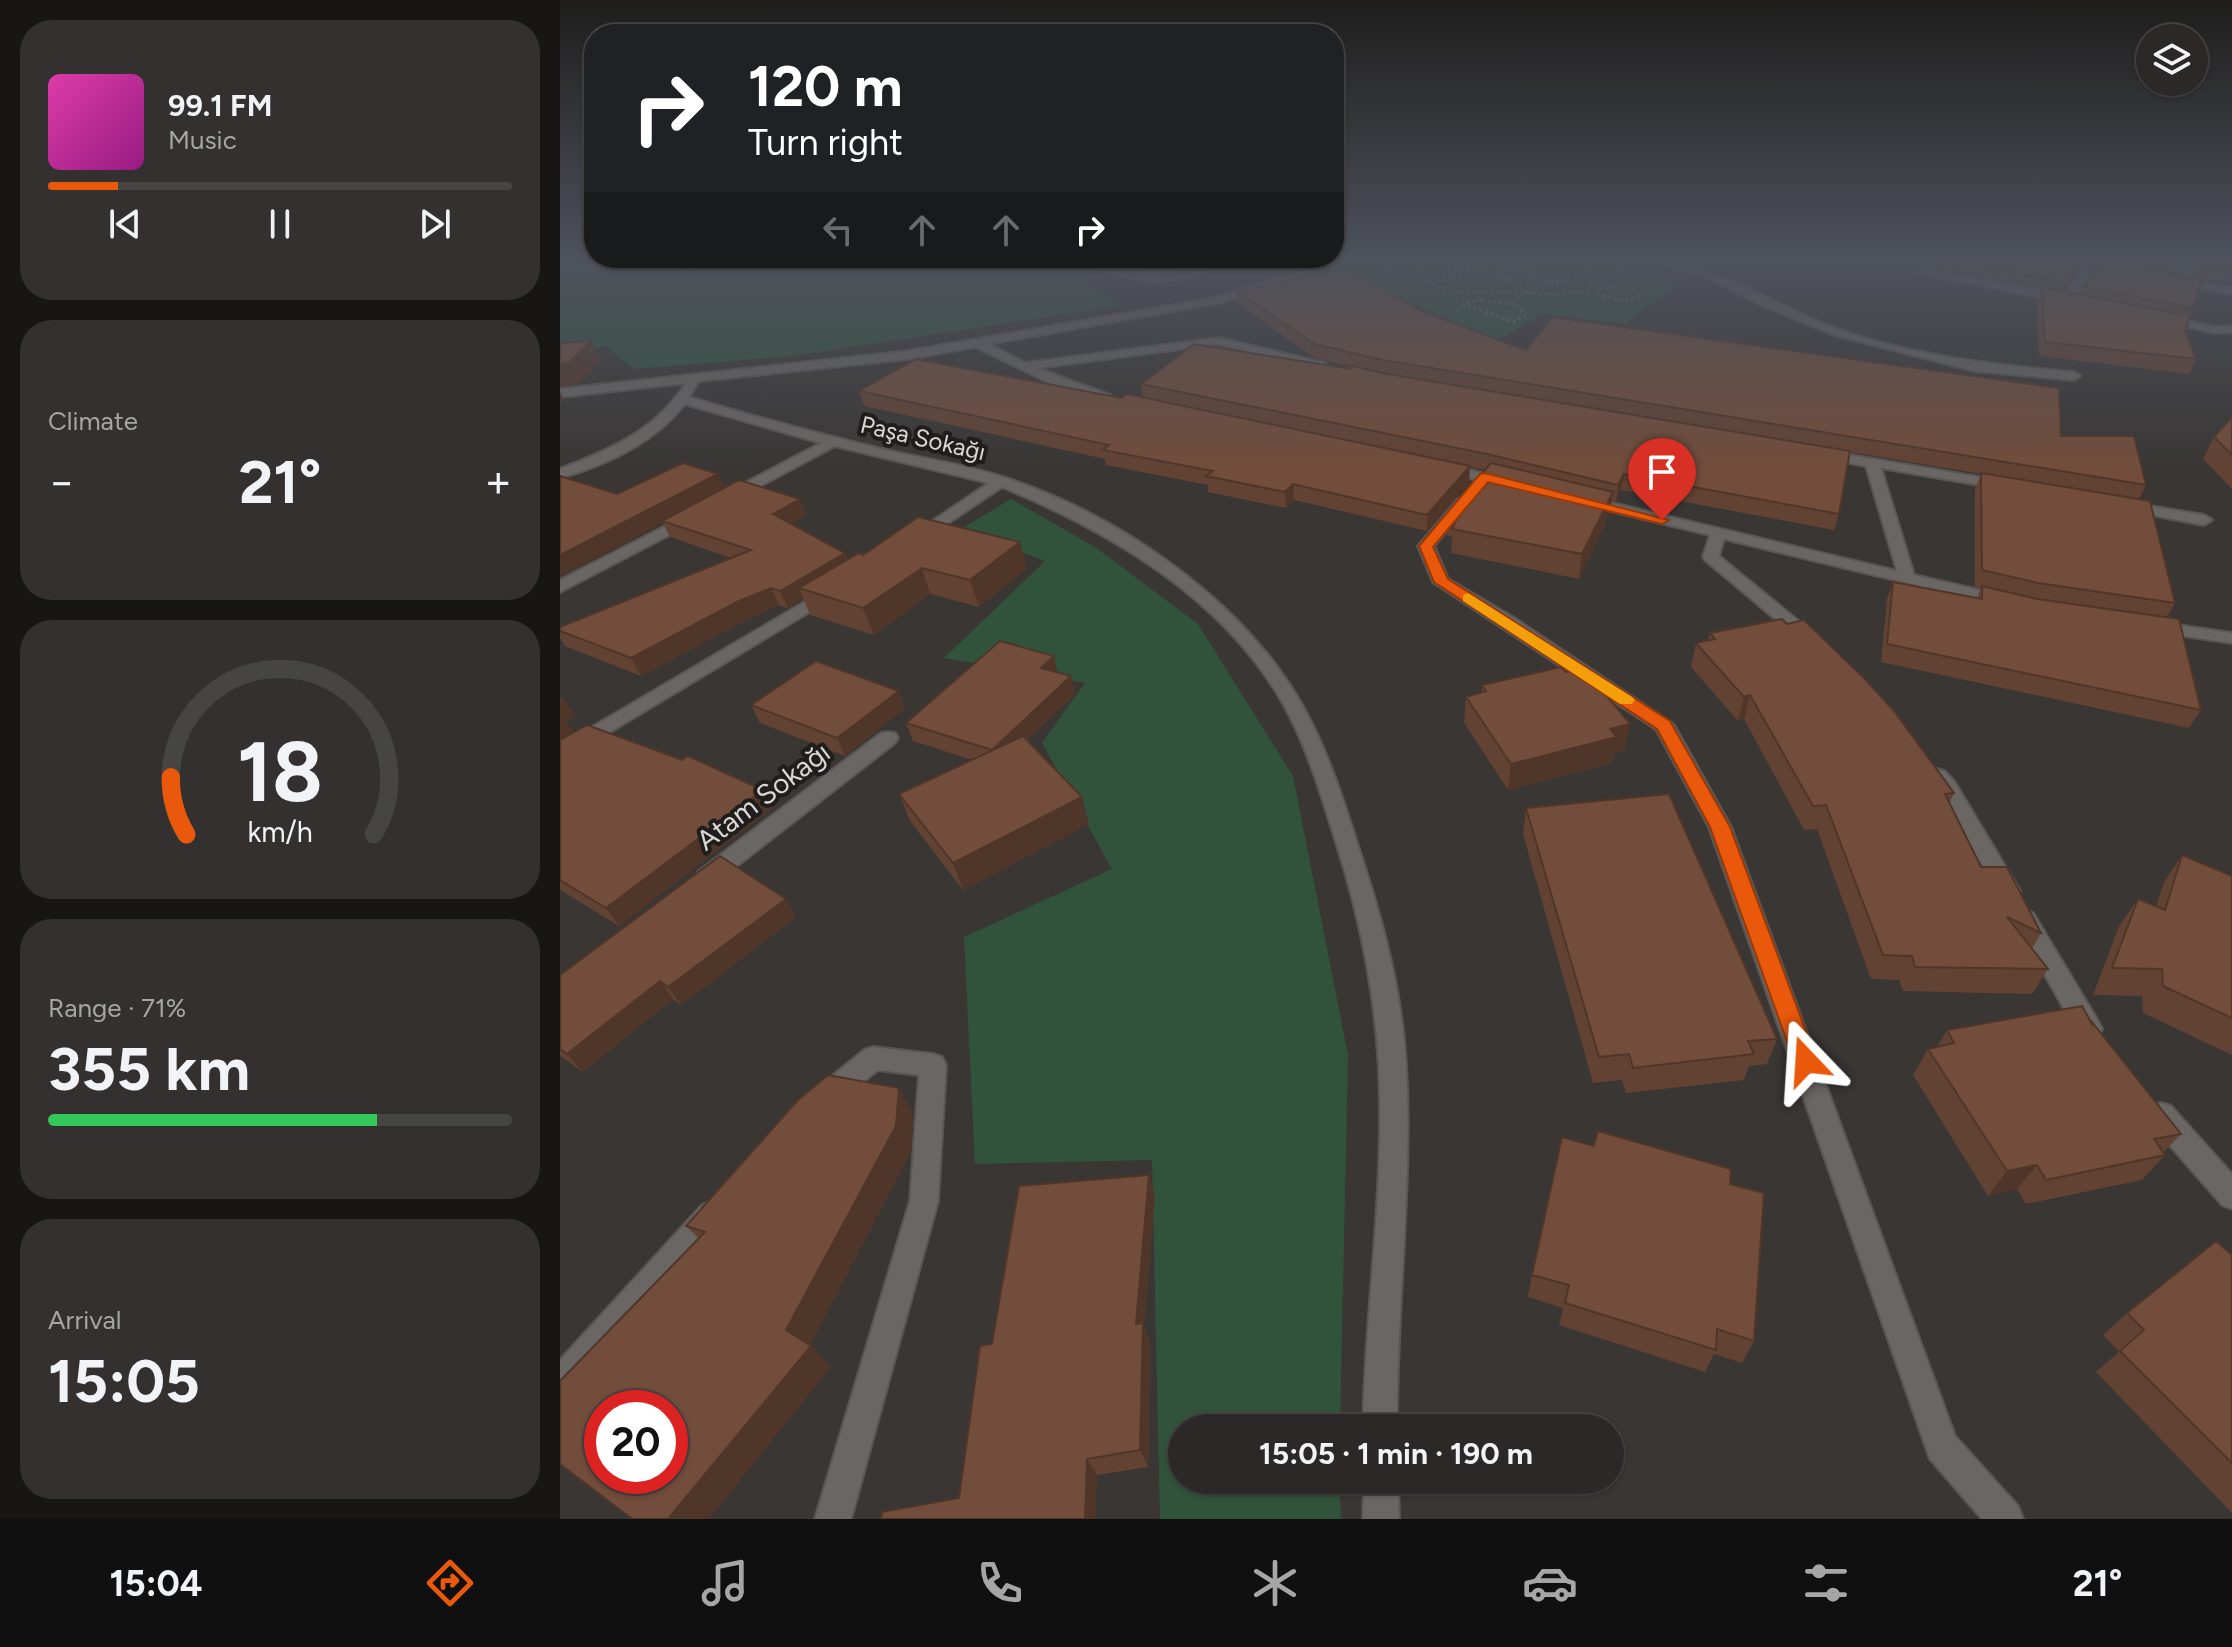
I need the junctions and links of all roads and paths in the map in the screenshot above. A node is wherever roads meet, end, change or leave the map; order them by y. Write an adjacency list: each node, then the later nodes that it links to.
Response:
1 (1057, 329): 5 (street)
2 (1828, 329): 8 (street)
3 (2210, 329): 4 (street)
4 (2232, 329)
5 (977, 343): 6 (street); 9 (street)
6 (1026, 366): 7 (street); 12 (street)
7 (1338, 370)
8 (2074, 376)
9 (696, 377): 10 (street); 11 (street)
10 (560, 393)
11 (682, 399): 13 (street, Paşa Sokağı); 17 (street)
12 (1120, 401)
13 (832, 442): 19 (street, Paşa Sokağı); 29 (street)
14 (1809, 452): 15 (street)
15 (1872, 462): 21 (street); 27 (street)
16 (1424, 464): 18 (street)
17 (560, 474)
18 (1485, 477): 20 (street); 48 (street)
19 (1001, 481): 26 (street, Paşa Sokağı); 44 (street)
20 (1517, 485)
21 (2023, 488)
22 (1577, 499): 25 (street)
23 (2113, 504): 24 (street)
24 (2204, 520)
25 (1718, 533): 27 (street); 33 (street)
26 (898, 549)
27 (1907, 578): 30 (street)
28 (846, 583): 35 (street)
29 (560, 587)
30 (2014, 604)
31 (2139, 624): 32 (street)
32 (2232, 638)
33 (1832, 661)
34 (888, 738): 37 (street, Atam Sokağı)
35 (562, 751)
36 (1926, 764): 38 (street)
37 (686, 892)
38 (2099, 1045)
39 (2150, 1103): 41 (street)
40 (803, 1114): 46 (street)
41 (2232, 1195)
42 (729, 1196): 43 (street)
43 (560, 1384)
44 (1380, 1414)
45 (1381, 1494): 47 (street)
46 (833, 1519)
47 (1381, 1519)
48 (2005, 1519)

